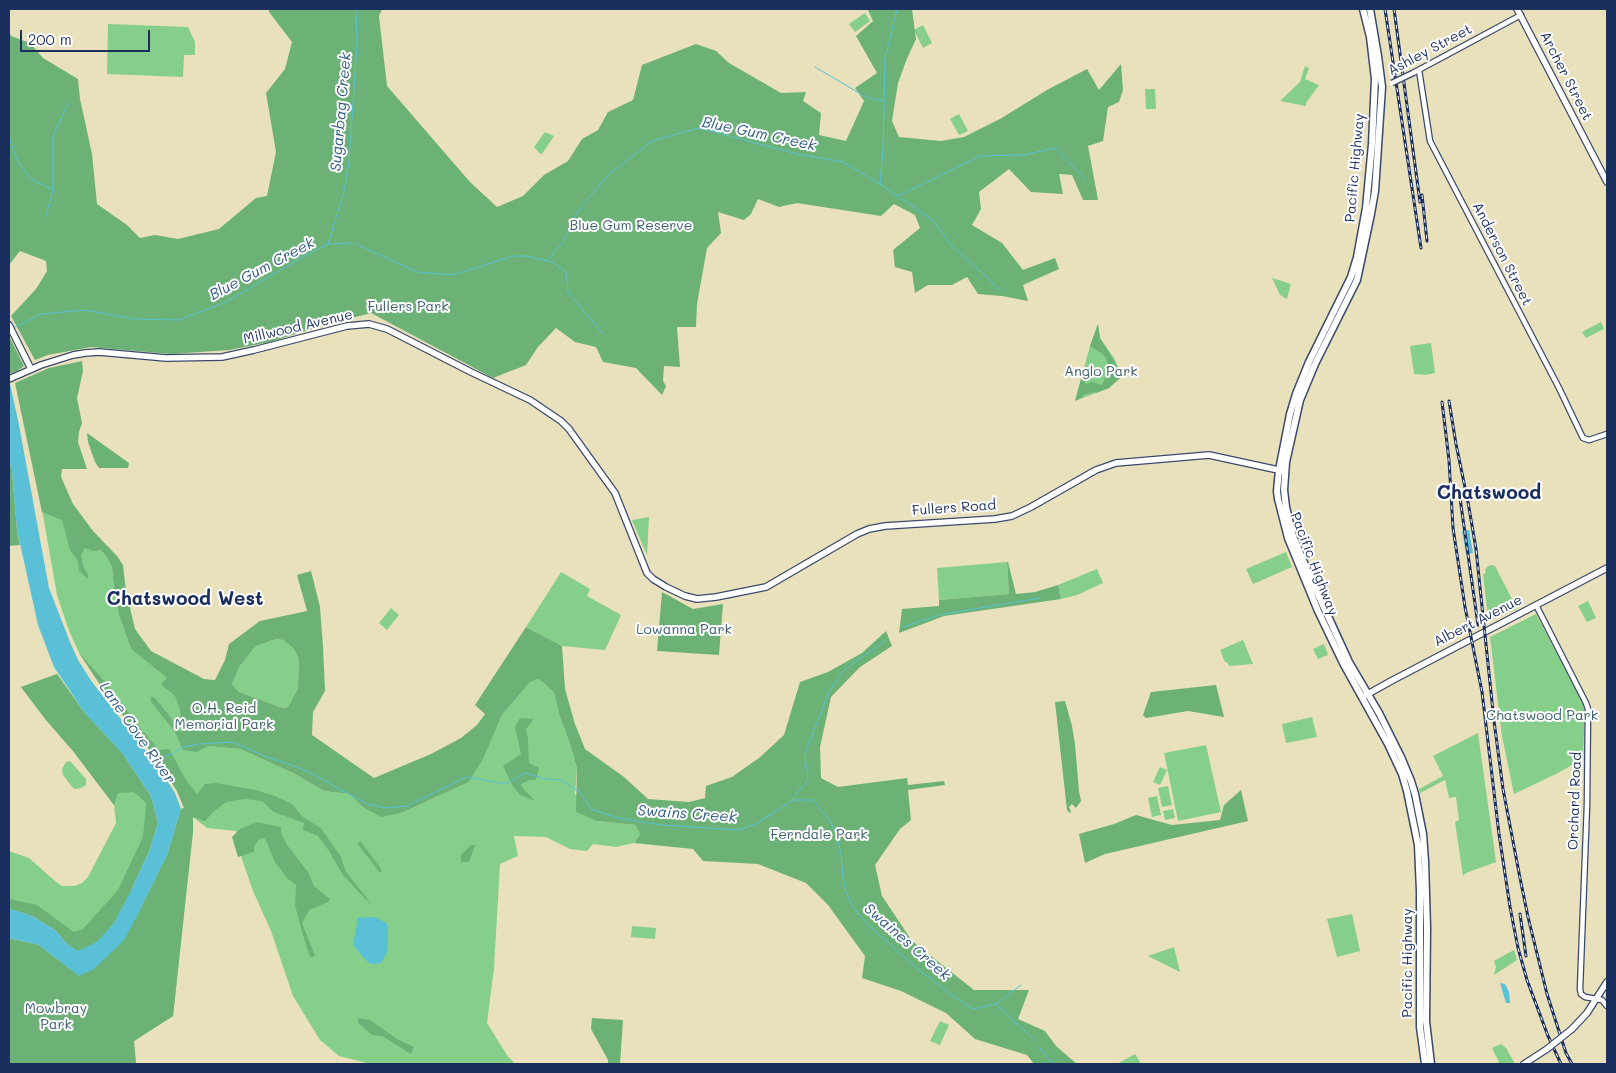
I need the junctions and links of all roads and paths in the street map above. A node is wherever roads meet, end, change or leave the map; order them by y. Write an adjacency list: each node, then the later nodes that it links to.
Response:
1 (1363, 9): 6 (highway, Pacific Highway)
2 (1370, 9): 6 (highway, Pacific Highway)
3 (1517, 9): 4 (main road, Archer Street)
4 (1521, 15): 5 (street, Ashley Street); 7 (main road, Archer Street)
5 (1419, 70): 6 (street, Ashley Street, bridge); 11 (street, Anderson Street)
6 (1378, 87): 12 (highway, Pacific Highway)
7 (1607, 182)
8 (9, 326): 9 (main road)
9 (31, 369): 10 (main road, Millwood Avenue); 13 (main road, Millwood Avenue)
10 (9, 379)
11 (1607, 434)
12 (1282, 470): 13 (main road, Fullers Road); 16 (highway, Pacific Highway)
13 (644, 567)
14 (1607, 568): 15 (main road, Albert Avenue)
15 (1536, 605): 16 (main road, Albert Avenue); 18 (street, Orchard Road)
16 (1364, 696): 21 (highway, Pacific Highway); 22 (highway, Pacific Highway)
17 (1607, 982): 18 (main road)
18 (1595, 999): 19 (street, Orchard Road); 20 (main road, bridge)
19 (1607, 1006)
20 (1531, 1062): 23 (main road)
21 (1425, 1064)
22 (1431, 1064)
23 (1524, 1064)

